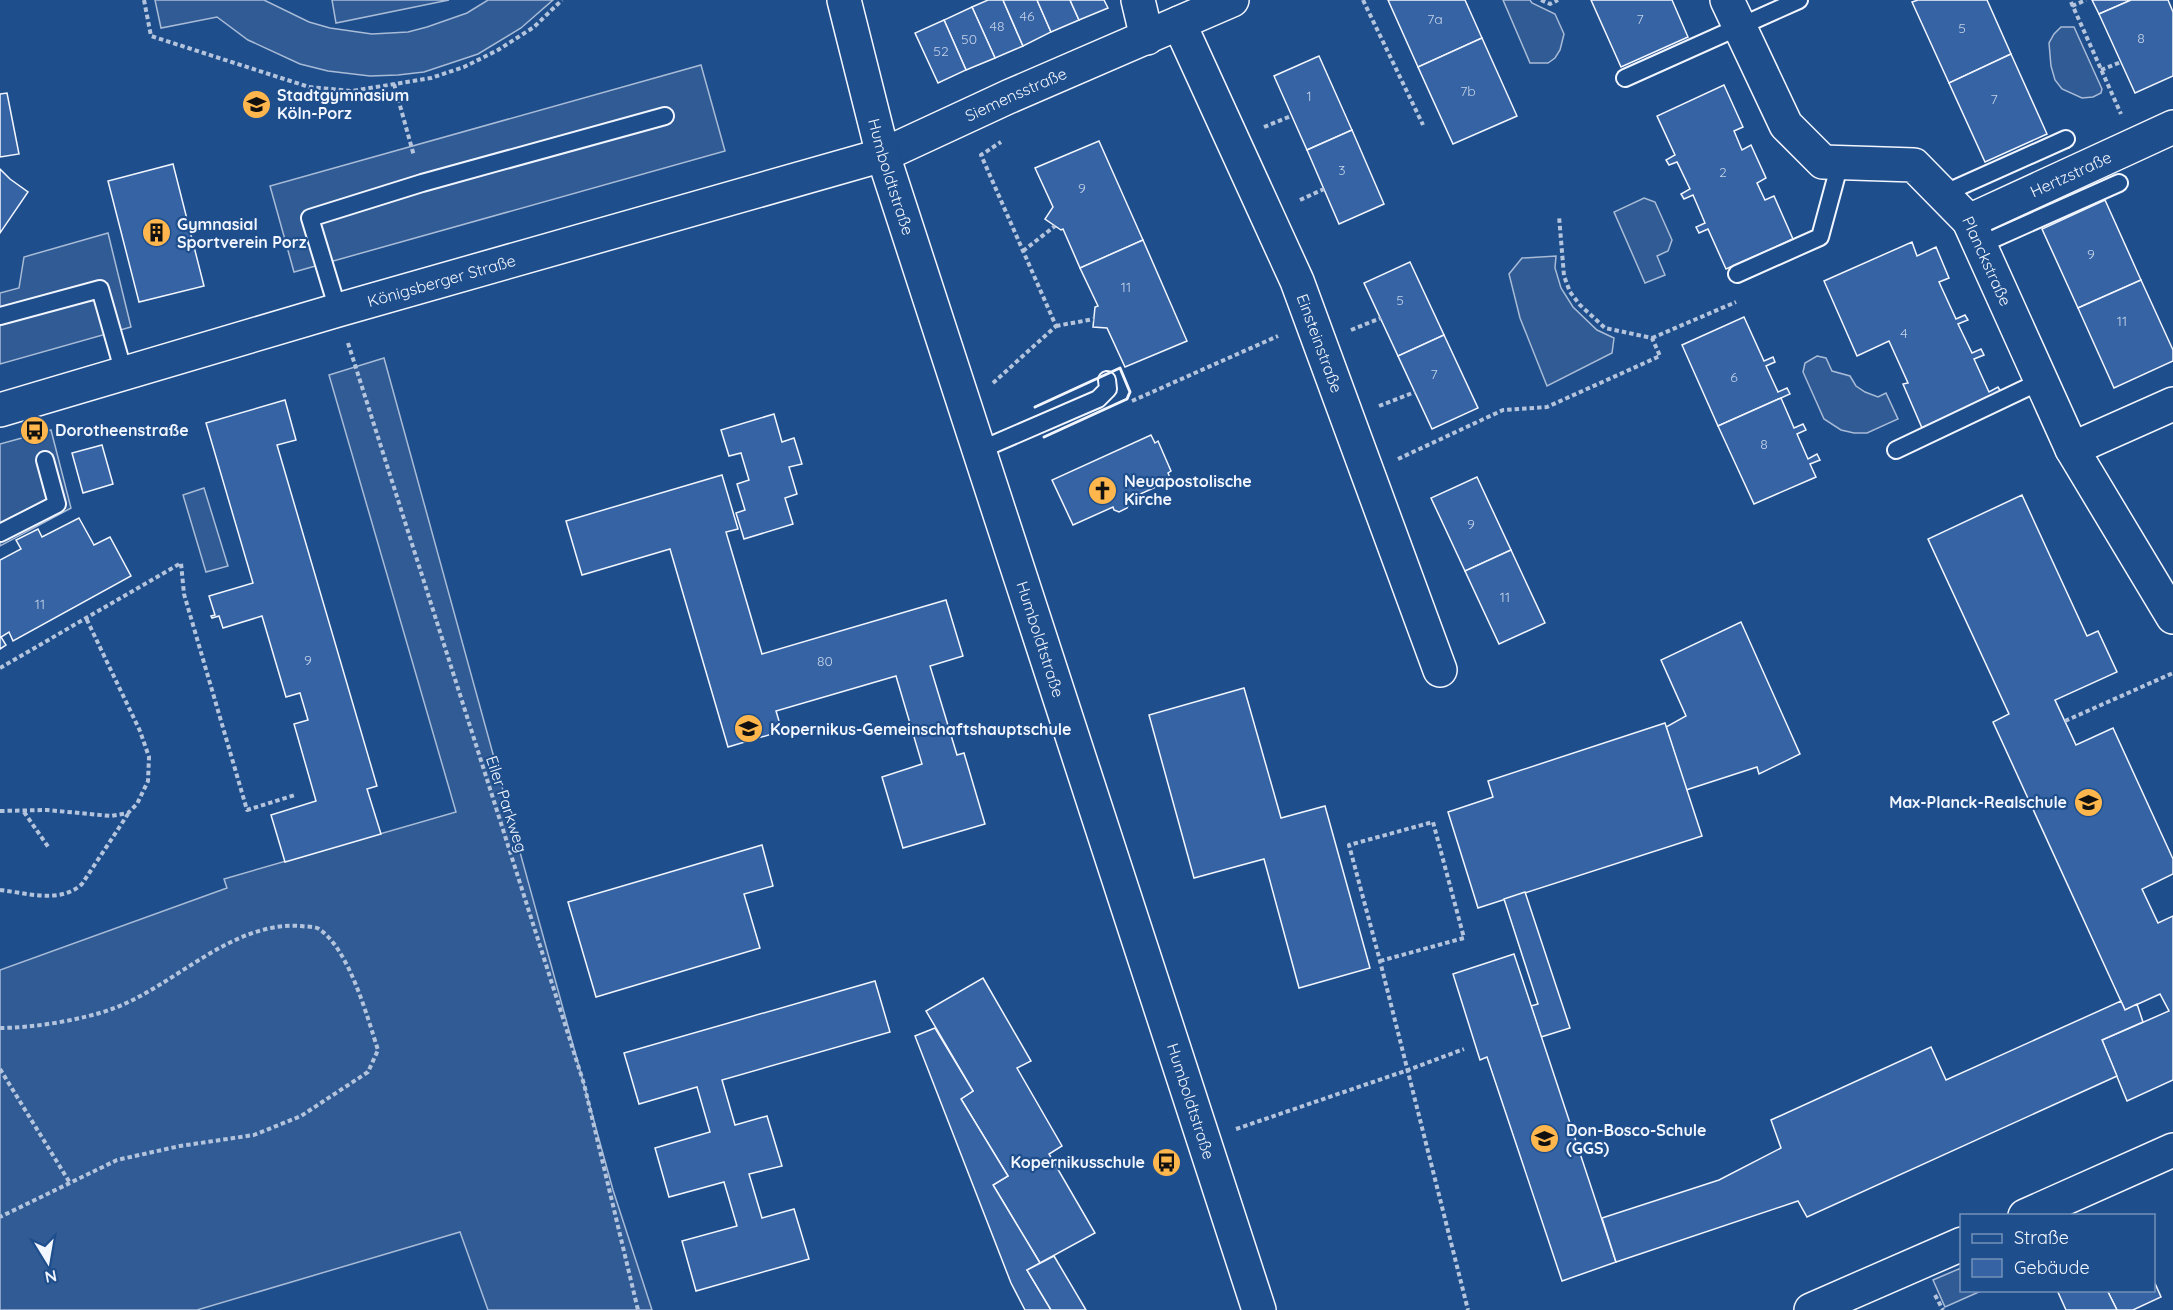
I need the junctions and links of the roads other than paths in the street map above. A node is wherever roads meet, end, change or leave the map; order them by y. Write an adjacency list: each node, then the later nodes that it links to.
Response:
1 (844, 0): 12 (street, Humboldtstraße)
2 (1138, 0): 7 (street)
3 (1232, 0): 6 (street, Siemensstraße)
4 (1799, 0): 5 (lane)
5 (1734, 13): 8 (lane); 13 (street, Planckstraße)
6 (1179, 23): 7 (street, Siemensstraße); 31 (street, Einsteinstraße)
7 (1148, 38): 12 (street, Siemensstraße)
8 (1625, 78)
9 (665, 116): 18 (lane)
10 (2173, 127): 16 (street, Hertzstraße)
11 (2066, 139): 15 (lane)
12 (884, 155): 18 (street, Königsberger Straße); 26 (street, Humboldtstraße)
13 (1840, 163): 15 (street, Planckstraße); 17 (lane)
14 (2119, 183): 16 (lane)
15 (1943, 194): 16 (street, Planckstraße)
16 (1975, 233): 22 (street, Planckstraße)
17 (1737, 274)
18 (338, 310): 20 (street, Königsberger Straße)
19 (0, 316): 20 (lane)
20 (124, 373): 24 (street, Königsberger Straße)
21 (1107, 380): 26 (lane)
22 (2041, 381): 25 (street, Planckstraße); 27 (lane)
23 (2173, 404): 25 (street)
24 (0, 410)
25 (2072, 449): 30 (street, Planckstraße)
26 (980, 450): 35 (street, Humboldtstraße)
27 (1896, 450)
28 (45, 460): 29 (lane)
29 (0, 533)
30 (2173, 617)
31 (1440, 670)
32 (2173, 1150): 33 (street)
33 (2027, 1214)
34 (1960, 1245): 36 (street)
35 (1259, 1310)
36 (1811, 1310)

